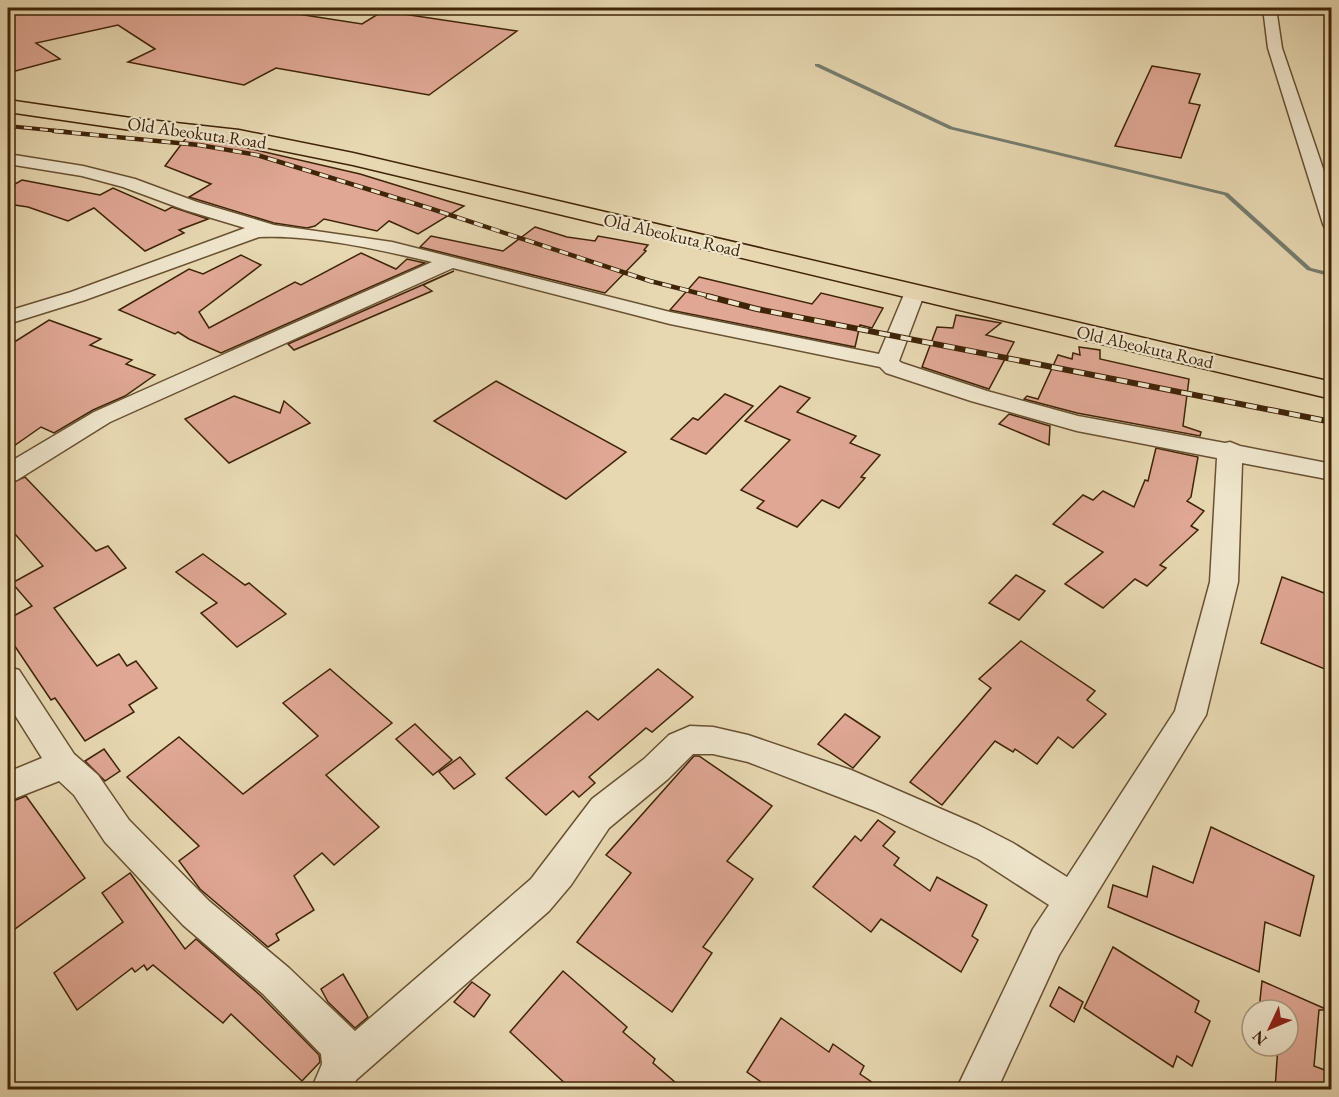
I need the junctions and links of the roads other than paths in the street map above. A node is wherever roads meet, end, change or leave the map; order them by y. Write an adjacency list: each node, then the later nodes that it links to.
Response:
1 (1269, 8): 4 (street)
2 (8, 106): 7 (highway, Old Abeokuta Road)
3 (8, 159): 5 (street)
4 (1332, 224)
5 (268, 229): 6 (street); 8 (street)
6 (451, 261): 9 (street); 13 (street)
7 (915, 292): 9 (street); 10 (highway, Old Abeokuta Road)
8 (8, 318)
9 (887, 362): 11 (street)
10 (1332, 391)
11 (1230, 450): 12 (street); 17 (street)
12 (1332, 472)
13 (8, 474)
14 (8, 679): 15 (street)
15 (63, 764): 16 (street); 18 (street)
16 (8, 788)
17 (1071, 899): 18 (street); 19 (street)
18 (337, 1078)
19 (976, 1089)

